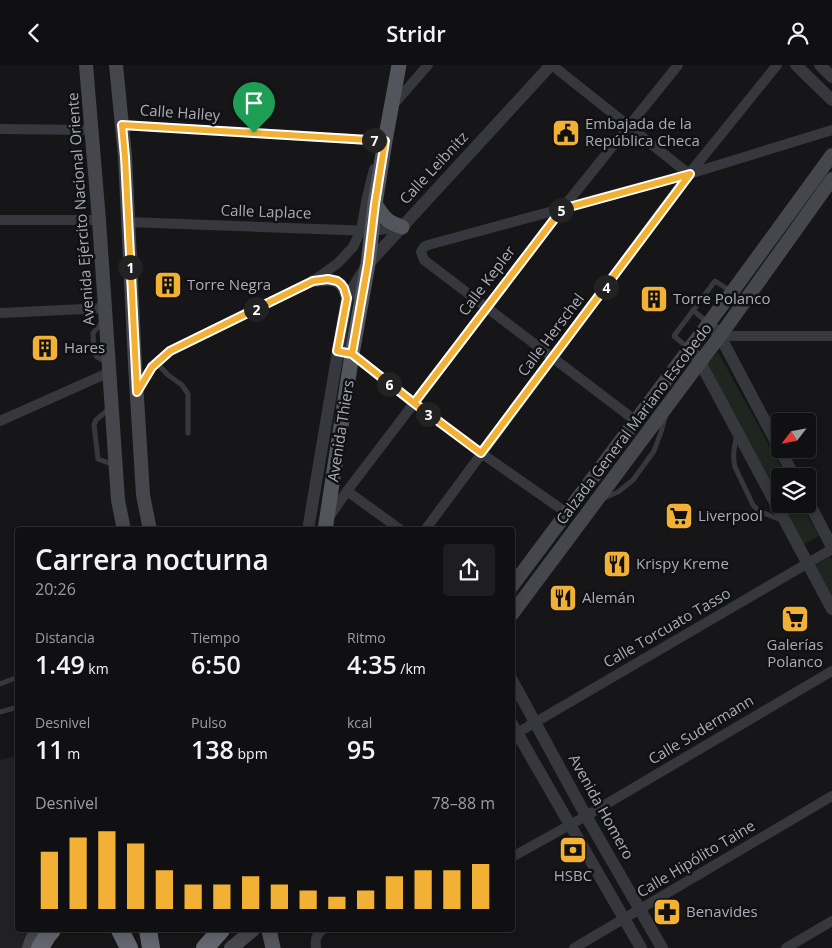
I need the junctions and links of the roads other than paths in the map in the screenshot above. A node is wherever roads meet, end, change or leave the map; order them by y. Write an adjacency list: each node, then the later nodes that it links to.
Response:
1 (86, 65): 16 (main road, Avenida Ejército Nacional Oriente)
2 (116, 65): 13 (main road)
3 (399, 65): 12 (main road, Avenida Thiers)
4 (428, 65): 12 (street)
5 (551, 65): 14 (street); 27 (street, Calle Leibnitz)
6 (678, 65): 14 (street, Calle Kepler)
7 (776, 65): 20 (street, Calle Herschel)
8 (796, 65): 11 (street)
9 (820, 65): 10 (street)
10 (832, 77)
11 (832, 100)
12 (392, 106): 18 (main road, Avenida Thiers)
13 (122, 125): 18 (street, Calle Halley); 26 (main road)
14 (630, 126): 20 (street); 23 (street, Calle Kepler)
15 (0, 129): 16 (street)
16 (92, 130): 25 (main road, Avenida Ejército Nacional Oriente)
17 (832, 130): 20 (street)
18 (385, 144): 22 (main road, Avenida Thiers); 28 (street)
19 (832, 155): 31 (main road, Calzada General Mariano Escobedo)
20 (690, 174): 23 (street); 42 (street, Calle Herschel)
21 (832, 179): 38 (main road, Calzada General Mariano Escobedo)
22 (375, 204): 27 (main road); 28 (main road, Avenida Thiers)
23 (562, 209): 33 (street, Calle Kepler); 33 (street)
24 (0, 220): 25 (street)
25 (99, 220): 36 (main road, Avenida Ejército Nacional Oriente)
26 (128, 222): 28 (street, Calle Laplace); 46 (main road)
27 (402, 227): 28 (street, Calle Laplace); 29 (street, Calle Leibnitz)
28 (367, 230): 29 (main road, Avenida Thiers); 30 (street)
29 (368, 263): 32 (street, Calle Leibnitz); 41 (main road, Avenida Thiers)
30 (313, 281): 32 (street); 44 (street)
31 (732, 292): 34 (lane); 37 (main road, Calzada General Mariano Escobedo)
32 (347, 298): 41 (street, Avenida Thiers)
33 (486, 307): 42 (street); 47 (street, Calle Kepler)
34 (693, 310): 37 (lane); 40 (lane)
35 (0, 313): 36 (street)
36 (105, 314): 45 (main road, Avenida Ejército Nacional Oriente)
37 (709, 323): 38 (street); 40 (main road, Calzada General Mariano Escobedo)
38 (720, 336): 39 (street); 43 (main road, Calzada General Mariano Escobedo); 53 (street)
39 (832, 336)
40 (690, 349): 43 (street); 49 (main road, Calzada General Mariano Escobedo)
41 (345, 352): 47 (street); 58 (main road, Avenida Thiers); 61 (street, Avenida Thiers)
42 (552, 358): 49 (street); 52 (street, Calle Herschel)
43 (700, 362): 51 (street); 68 (main road, Calzada General Mariano Escobedo)
44 (156, 363): 46 (street); 50 (lane)
45 (109, 368): 48 (street); 59 (main road, Avenida Ejército Nacional Oriente)
46 (137, 392): 60 (main road)
47 (414, 403): 52 (street); 54 (street, Calle Kepler)
48 (0, 421)
49 (636, 421): 55 (main road, Calzada General Mariano Escobedo)
50 (188, 433)
51 (738, 433): 57 (street); 57 (lane)
52 (481, 453): 55 (street); 63 (street, Calle Herschel)
53 (790, 468)
54 (347, 491): 58 (street, Calle Kepler); 62 (street)
55 (567, 513): 66 (main road, Calzada General Mariano Escobedo)
56 (814, 513): 64 (street)
57 (786, 523): 65 (street)
58 (325, 525)
59 (123, 527)
60 (149, 527)
61 (309, 527)
62 (397, 527)
63 (426, 527)
64 (832, 548): 65 (street, Calle Torcuato Tasso)
65 (807, 563): 67 (street); 75 (street, Calle Torcuato Tasso)
66 (515, 581)
67 (832, 609)
68 (515, 610)
69 (832, 671): 78 (street, Calle Sudermann)
70 (15, 678): 71 (lane)
71 (0, 684)
72 (515, 685): 75 (street, Avenida Homero)
73 (15, 708): 74 (lane)
74 (0, 712)
75 (536, 722): 76 (street, Calle Torcuato Tasso); 78 (street, Avenida Homero)
76 (515, 728): 79 (street)
77 (832, 796): 81 (street, Calle Hipólito Taine)
78 (586, 816): 79 (street, Calle Sudermann); 81 (street, Avenida Homero)
79 (570, 825): 80 (street); 82 (street)
80 (515, 855)
81 (640, 910): 82 (street, Calle Hipólito Taine); 107 (street, Avenida Homero)
82 (624, 918): 105 (street, Calle Hipólito Taine); 106 (street)
83 (832, 921): 108 (street)
84 (37, 932): 95 (main road)
85 (50, 932): 96 (highway)
86 (120, 932): 97 (lane)
87 (121, 932): 98 (highway)
88 (131, 932): 99 (main road)
89 (148, 932): 100 (highway)
90 (219, 932): 101 (highway)
91 (226, 932): 101 (main road)
92 (251, 932): 102 (main road)
93 (269, 932): 103 (main road)
94 (320, 932): 104 (street)
95 (29, 948)
96 (40, 948)
97 (122, 948)
98 (129, 948)
99 (134, 948)
100 (151, 948)
101 (205, 948)
102 (231, 948)
103 (273, 948)
104 (316, 948)
105 (574, 948)
106 (641, 948)
107 (662, 948)
108 (786, 948)

